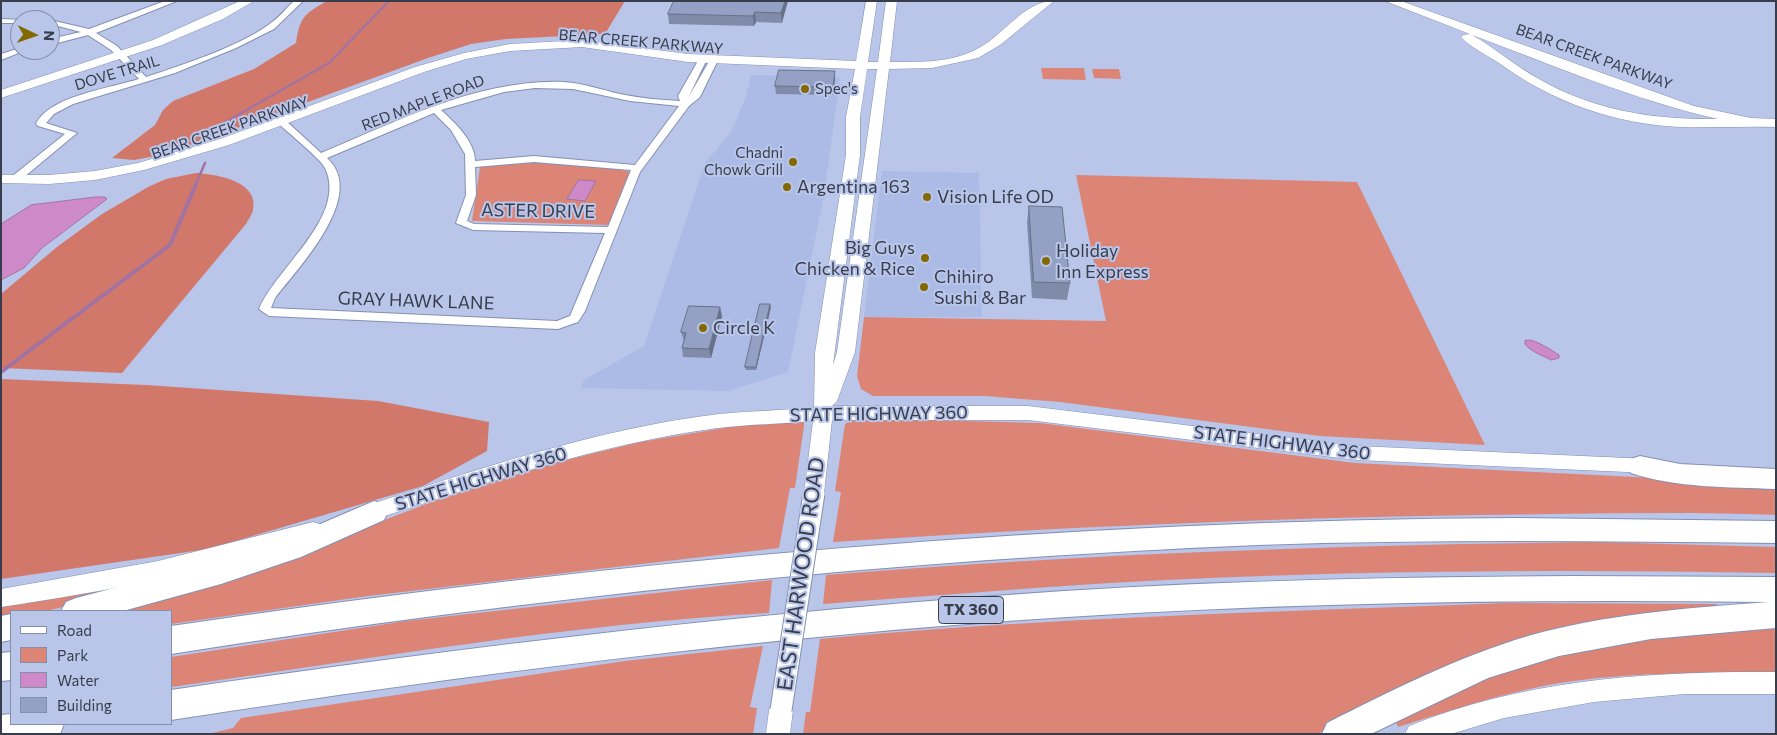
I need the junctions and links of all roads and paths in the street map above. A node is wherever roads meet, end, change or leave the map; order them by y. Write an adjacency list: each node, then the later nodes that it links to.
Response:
1 (172, 1): 12 (street)
2 (236, 1): 15 (main road)
3 (249, 1): 15 (main road)
4 (300, 1): 23 (street, DOVE TRAIL)
5 (872, 1): 13 (main road, EAST HARWOOD ROAD)
6 (892, 1): 21 (main road, EAST HARWOOD ROAD)
7 (1049, 1): 9 (main road, BEAR CREEK PARKWAY)
8 (1390, 1): 10 (main road, BEAR CREEK PARKWAY)
9 (1037, 12): 21 (main road, BEAR CREEK PARKWAY); 22 (main road, BEAR CREEK PARKWAY)
10 (1432, 16): 16 (main road, BEAR CREEK PARKWAY); 17 (main road, BEAR CREEK PARKWAY)
11 (60, 23): 12 (street)
12 (90, 32): 14 (street); 15 (street)
13 (867, 32): 19 (main road); 20 (main road, EAST HARWOOD ROAD)
14 (60, 40)
15 (123, 53): 23 (street); 24 (main road); 25 (main road)
16 (1534, 54): 17 (main road); 29 (main road, BEAR CREEK PARKWAY)
17 (1502, 60): 29 (main road, BEAR CREEK PARKWAY)
18 (707, 63): 19 (main road, BEAR CREEK PARKWAY); 20 (main road, BEAR CREEK PARKWAY); 27 (street); 31 (main road, BEAR CREEK PARKWAY)
19 (824, 65): 20 (main road, BEAR CREEK PARKWAY)
20 (861, 68): 21 (main road, BEAR CREEK PARKWAY); 37 (main road, EAST HARWOOD ROAD)
21 (882, 69): 22 (main road, BEAR CREEK PARKWAY); 26 (main road, EAST HARWOOD ROAD)
22 (911, 72): 26 (main road)
23 (144, 80): 35 (street, DOVE TRAIL)
24 (1, 88)
25 (1, 94)
26 (879, 94): 38 (main road, EAST HARWOOD ROAD)
27 (686, 104): 28 (street, RED MAPLE ROAD); 34 (street)
28 (436, 110): 32 (street, RED MAPLE ROAD); 33 (street)
29 (1746, 121): 30 (main road, BEAR CREEK PARKWAY)
30 (1776, 123)
31 (287, 126): 32 (street); 35 (main road, BEAR CREEK PARKWAY); 36 (main road, BEAR CREEK PARKWAY)
32 (320, 157): 39 (street, GRAY HAWK LANE)
33 (472, 165): 34 (street); 39 (street, ASTER DRIVE)
34 (638, 168): 39 (street)
35 (8, 180)
36 (1, 189)
37 (844, 216): 38 (main road); 40 (main road, EAST HARWOOD ROAD)
38 (863, 216): 40 (main road, EAST HARWOOD ROAD)
39 (611, 230)
40 (824, 414): 41 (main road, STATE HIGHWAY 360); 44 (main road, STATE HIGHWAY 360); 55 (main road, EAST HARWOOD ROAD, bridge)
41 (1640, 466): 42 (main road, STATE HIGHWAY 360); 43 (highway)
42 (1776, 471)
43 (1776, 480)
44 (374, 512): 47 (main road, STATE HIGHWAY 360); 48 (highway)
45 (1776, 532): 50 (highway)
46 (1776, 590): 52 (highway, TX 360)
47 (1, 598)
48 (80, 610)
49 (1776, 615): 56 (highway)
50 (172, 640)
51 (1776, 683): 57 (main road)
52 (172, 705)
53 (41, 725): 54 (highway)
54 (1, 731)
55 (778, 734)
56 (1338, 734)
57 (1417, 734)

